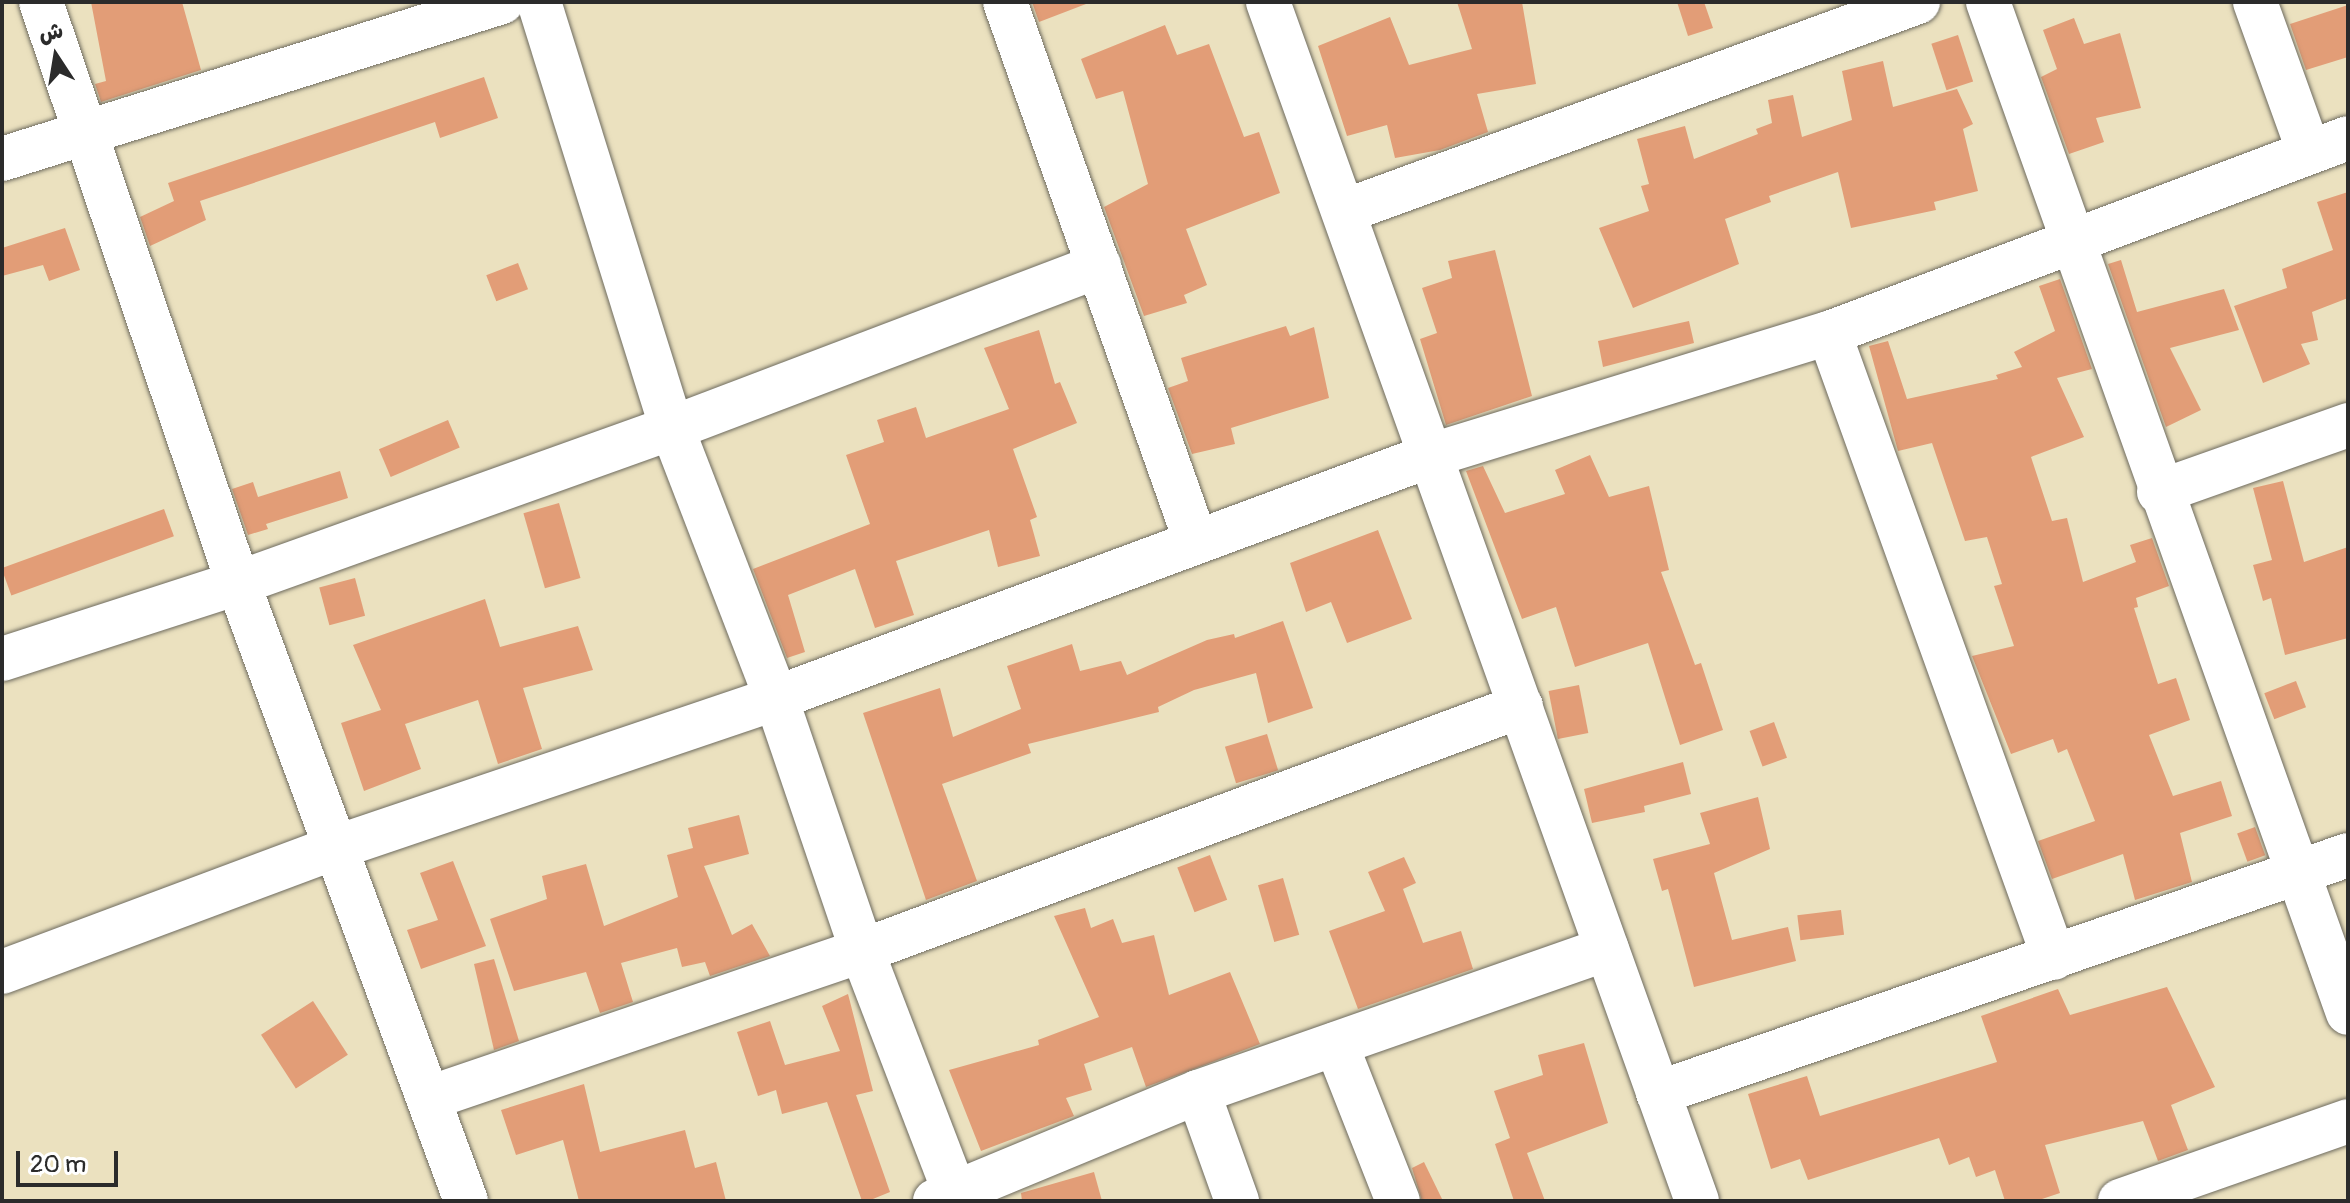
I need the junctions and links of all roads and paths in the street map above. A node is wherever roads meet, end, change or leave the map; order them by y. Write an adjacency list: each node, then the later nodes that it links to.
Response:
1 (41, 2): 9 (street)
2 (502, 2): 9 (street)
3 (539, 2): 17 (street)
4 (1005, 2): 14 (street)
5 (1268, 2): 12 (street)
6 (1918, 2): 12 (street)
7 (1988, 2): 13 (street)
8 (2255, 2): 10 (street)
9 (86, 131): 11 (street); 21 (street)
10 (2328, 145): 13 (street)
11 (2, 159)
12 (1345, 211): 18 (street)
13 (2070, 244): 15 (street); 19 (street)
14 (1099, 266): 17 (street); 20 (street)
15 (1829, 333): 18 (street); 30 (street)
16 (2348, 425): 19 (street)
17 (672, 428): 21 (street); 23 (street)
18 (1432, 455): 20 (street); 24 (street)
19 (2159, 492): 27 (street)
20 (1195, 539): 23 (street)
21 (238, 583): 22 (street); 25 (street)
22 (2, 659)
23 (776, 698): 25 (street); 29 (street)
24 (1521, 706): 28 (street); 29 (street)
25 (334, 848): 31 (street); 36 (street)
26 (2348, 855): 27 (street)
27 (2298, 874): 30 (street); 32 (street)
28 (1607, 949): 33 (street); 35 (street)
29 (862, 951): 36 (street); 38 (street)
30 (2054, 958): 35 (street)
31 (2, 972)
32 (2348, 1013)
33 (1336, 1044): 34 (street); 41 (street)
34 (1198, 1092): 38 (street); 40 (street)
35 (1658, 1093): 42 (street)
36 (429, 1098): 39 (street)
37 (2348, 1121): 43 (street)
38 (950, 1199)
39 (466, 1201)
40 (1237, 1201)
41 (1398, 1201)
42 (1697, 1201)
43 (2120, 1201)

